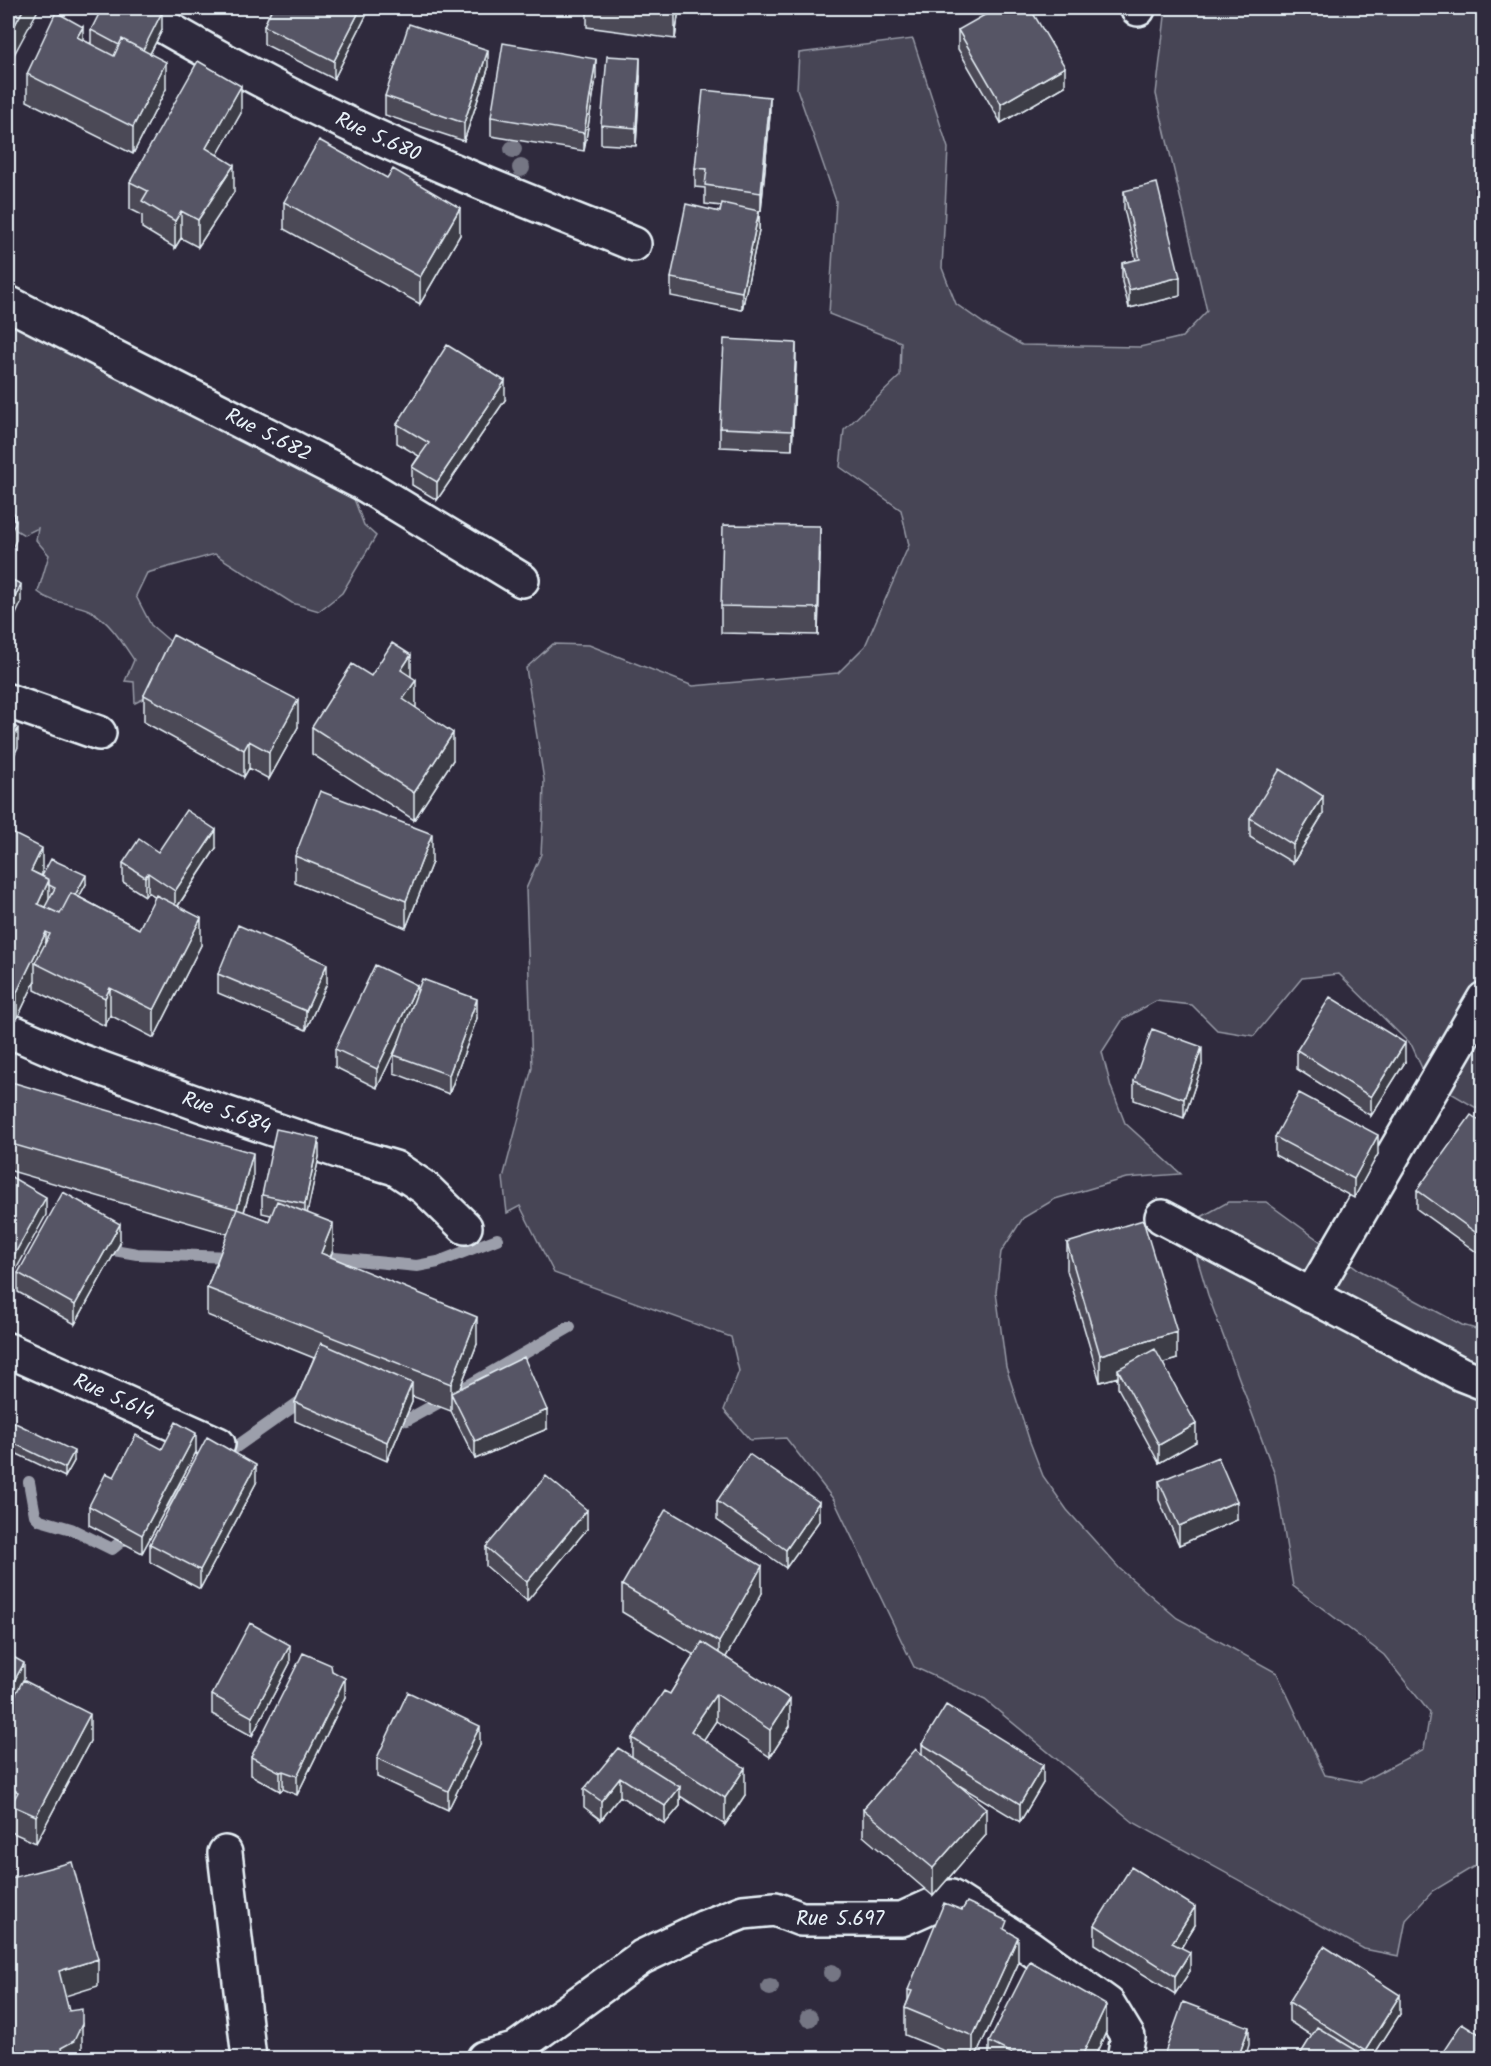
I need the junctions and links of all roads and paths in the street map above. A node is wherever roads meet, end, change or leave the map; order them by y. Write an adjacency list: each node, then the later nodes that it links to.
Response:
1 (132, 8): 2 (street, Rue 5.680)
2 (634, 244)
3 (8, 303): 4 (street, Rue 5.682)
4 (522, 580)
5 (8, 701): 6 (street)
6 (99, 733)
7 (1484, 999): 11 (street)
8 (8, 1030): 10 (street, Rue 5.684)
9 (1162, 1217): 11 (street)
10 (465, 1227)
11 (1311, 1296): 13 (street)
12 (8, 1350): 14 (street, Rue 5.614)
13 (1484, 1383)
14 (218, 1444)
15 (225, 1853): 17 (street)
16 (506, 2056): 18 (street, Rue 5.697)
17 (249, 2058)
18 (1124, 2058)

